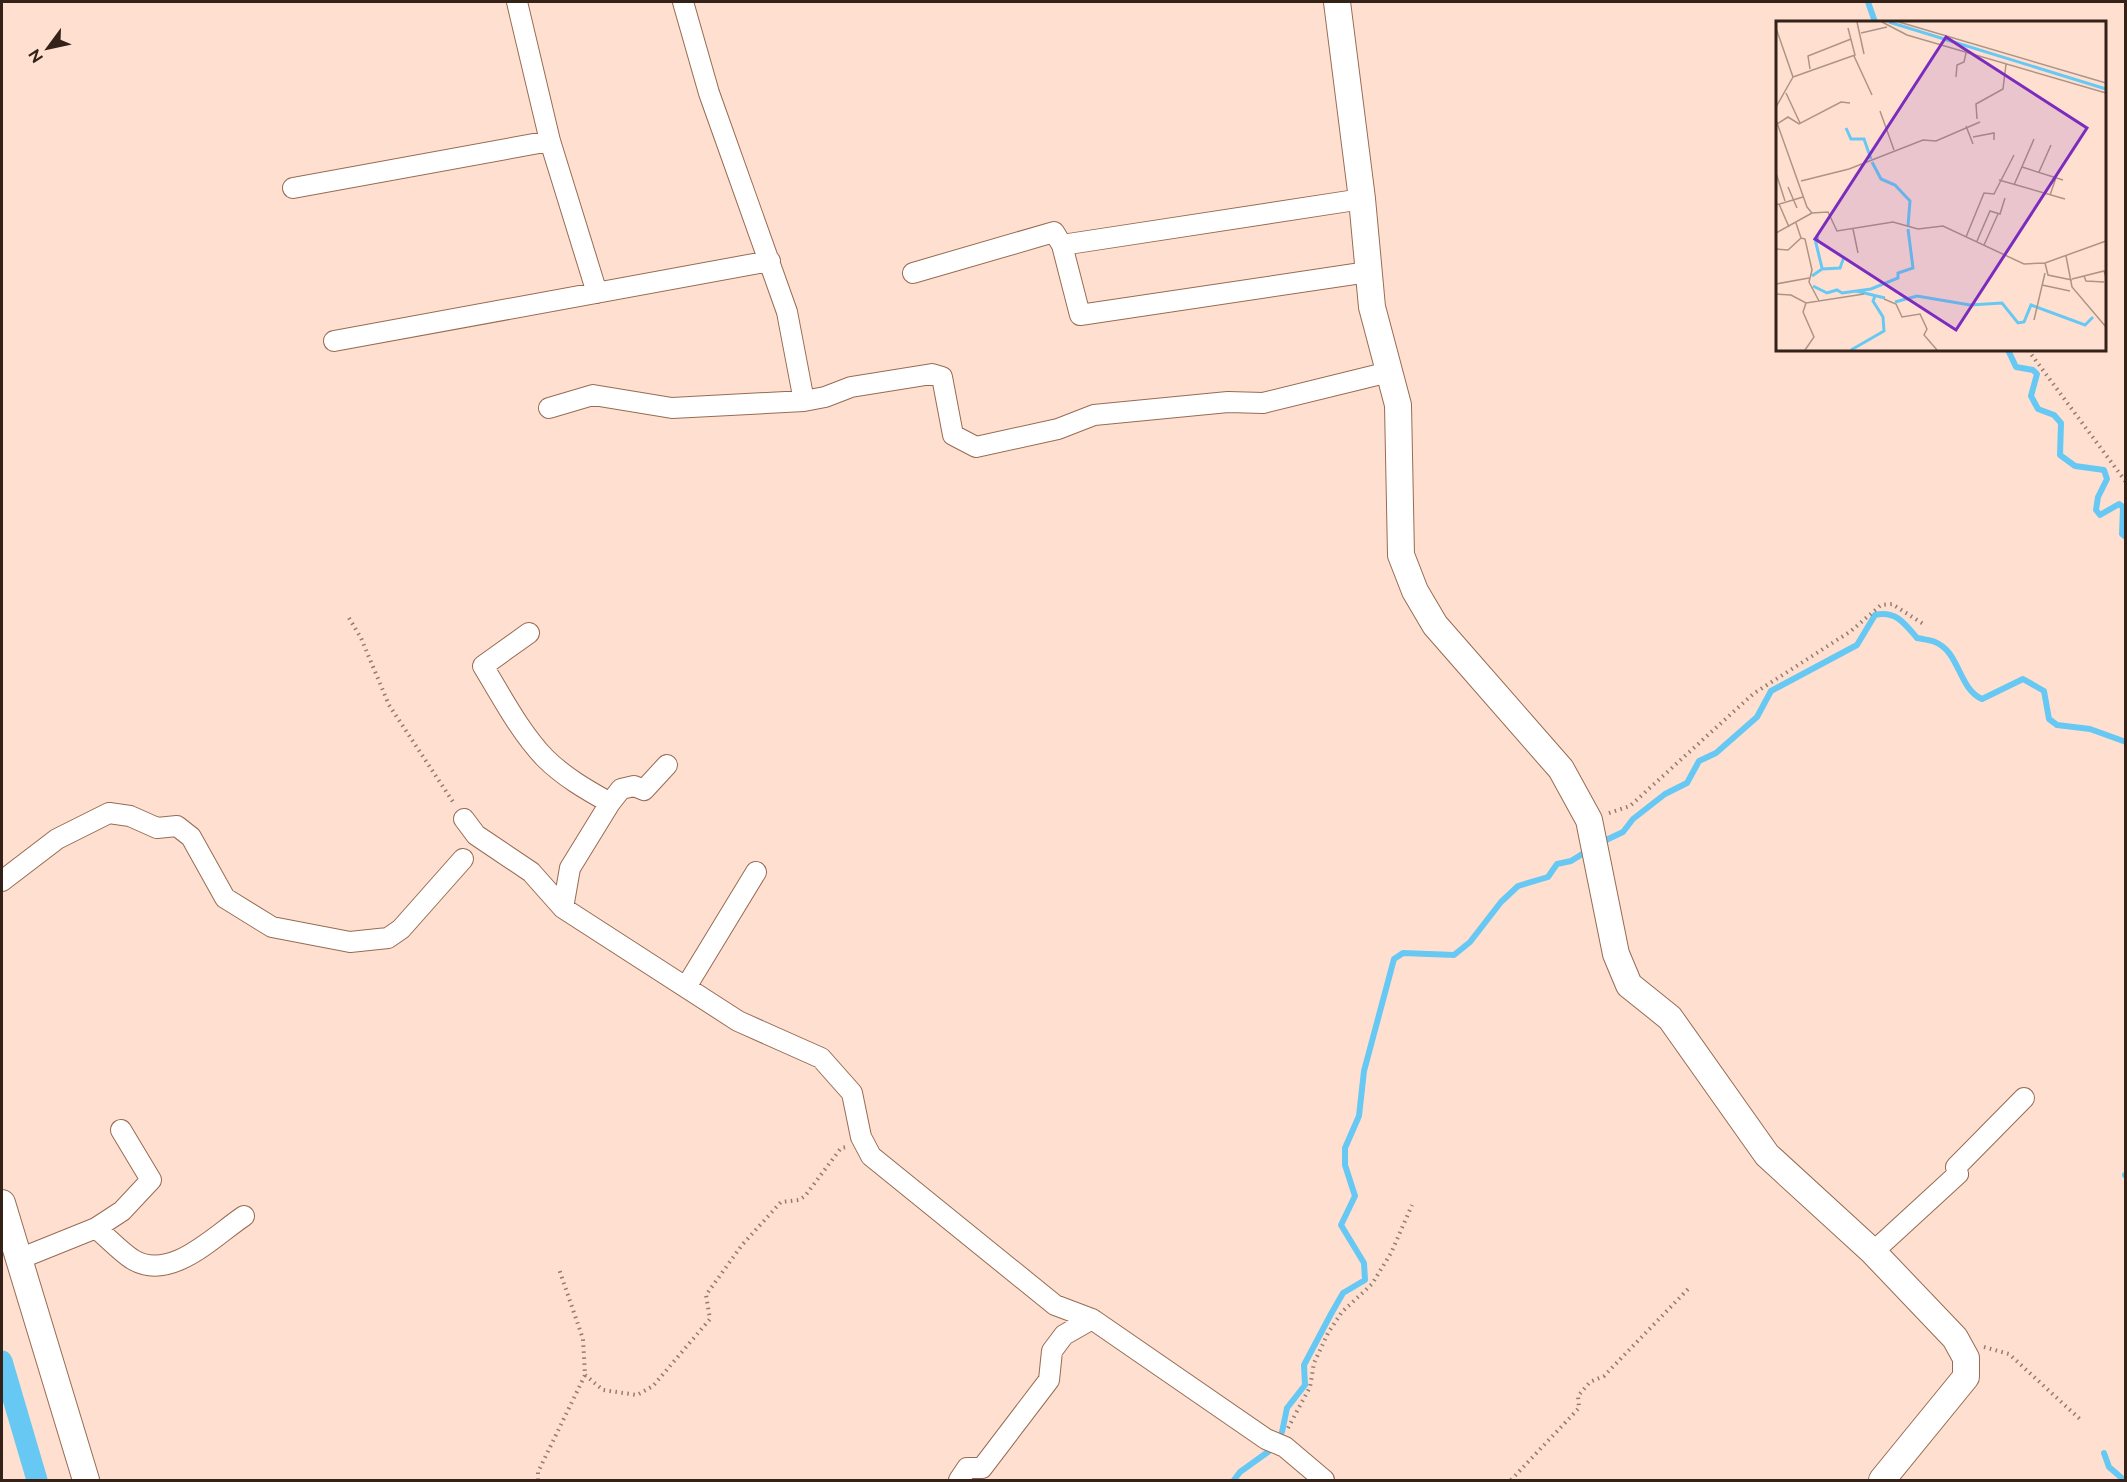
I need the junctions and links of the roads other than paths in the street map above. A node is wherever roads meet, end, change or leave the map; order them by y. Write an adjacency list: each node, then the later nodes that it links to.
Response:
1 (517, 2): 4 (street)
2 (683, 2): 8 (street)
3 (1337, 2): 6 (street)
4 (550, 141): 5 (street); 11 (street)
5 (293, 188)
6 (1362, 198): 7 (street); 9 (street)
7 (1062, 244): 9 (street); 10 (street)
8 (770, 261): 11 (street); 14 (street)
9 (1368, 272): 13 (street)
10 (913, 273)
11 (597, 293): 12 (street)
12 (334, 341)
13 (1389, 372): 14 (street); 30 (street)
14 (804, 401): 15 (street)
15 (549, 408)
16 (529, 633): 18 (street)
17 (667, 765): 18 (street)
18 (610, 803): 23 (street)
19 (464, 819): 23 (street)
20 (463, 859): 22 (street)
21 (756, 872): 24 (street)
22 (2, 881)
23 (563, 908): 24 (street)
24 (686, 987): 32 (street)
25 (2024, 1098): 30 (street)
26 (121, 1130): 29 (street)
27 (2, 1203): 31 (street)
28 (244, 1216): 29 (street)
29 (96, 1228): 31 (street)
30 (1873, 1252): 36 (street)
31 (19, 1259): 33 (street)
32 (1092, 1319): 34 (street); 35 (street)
33 (86, 1480)
34 (958, 1480)
35 (1324, 1480)
36 (1882, 1480)

